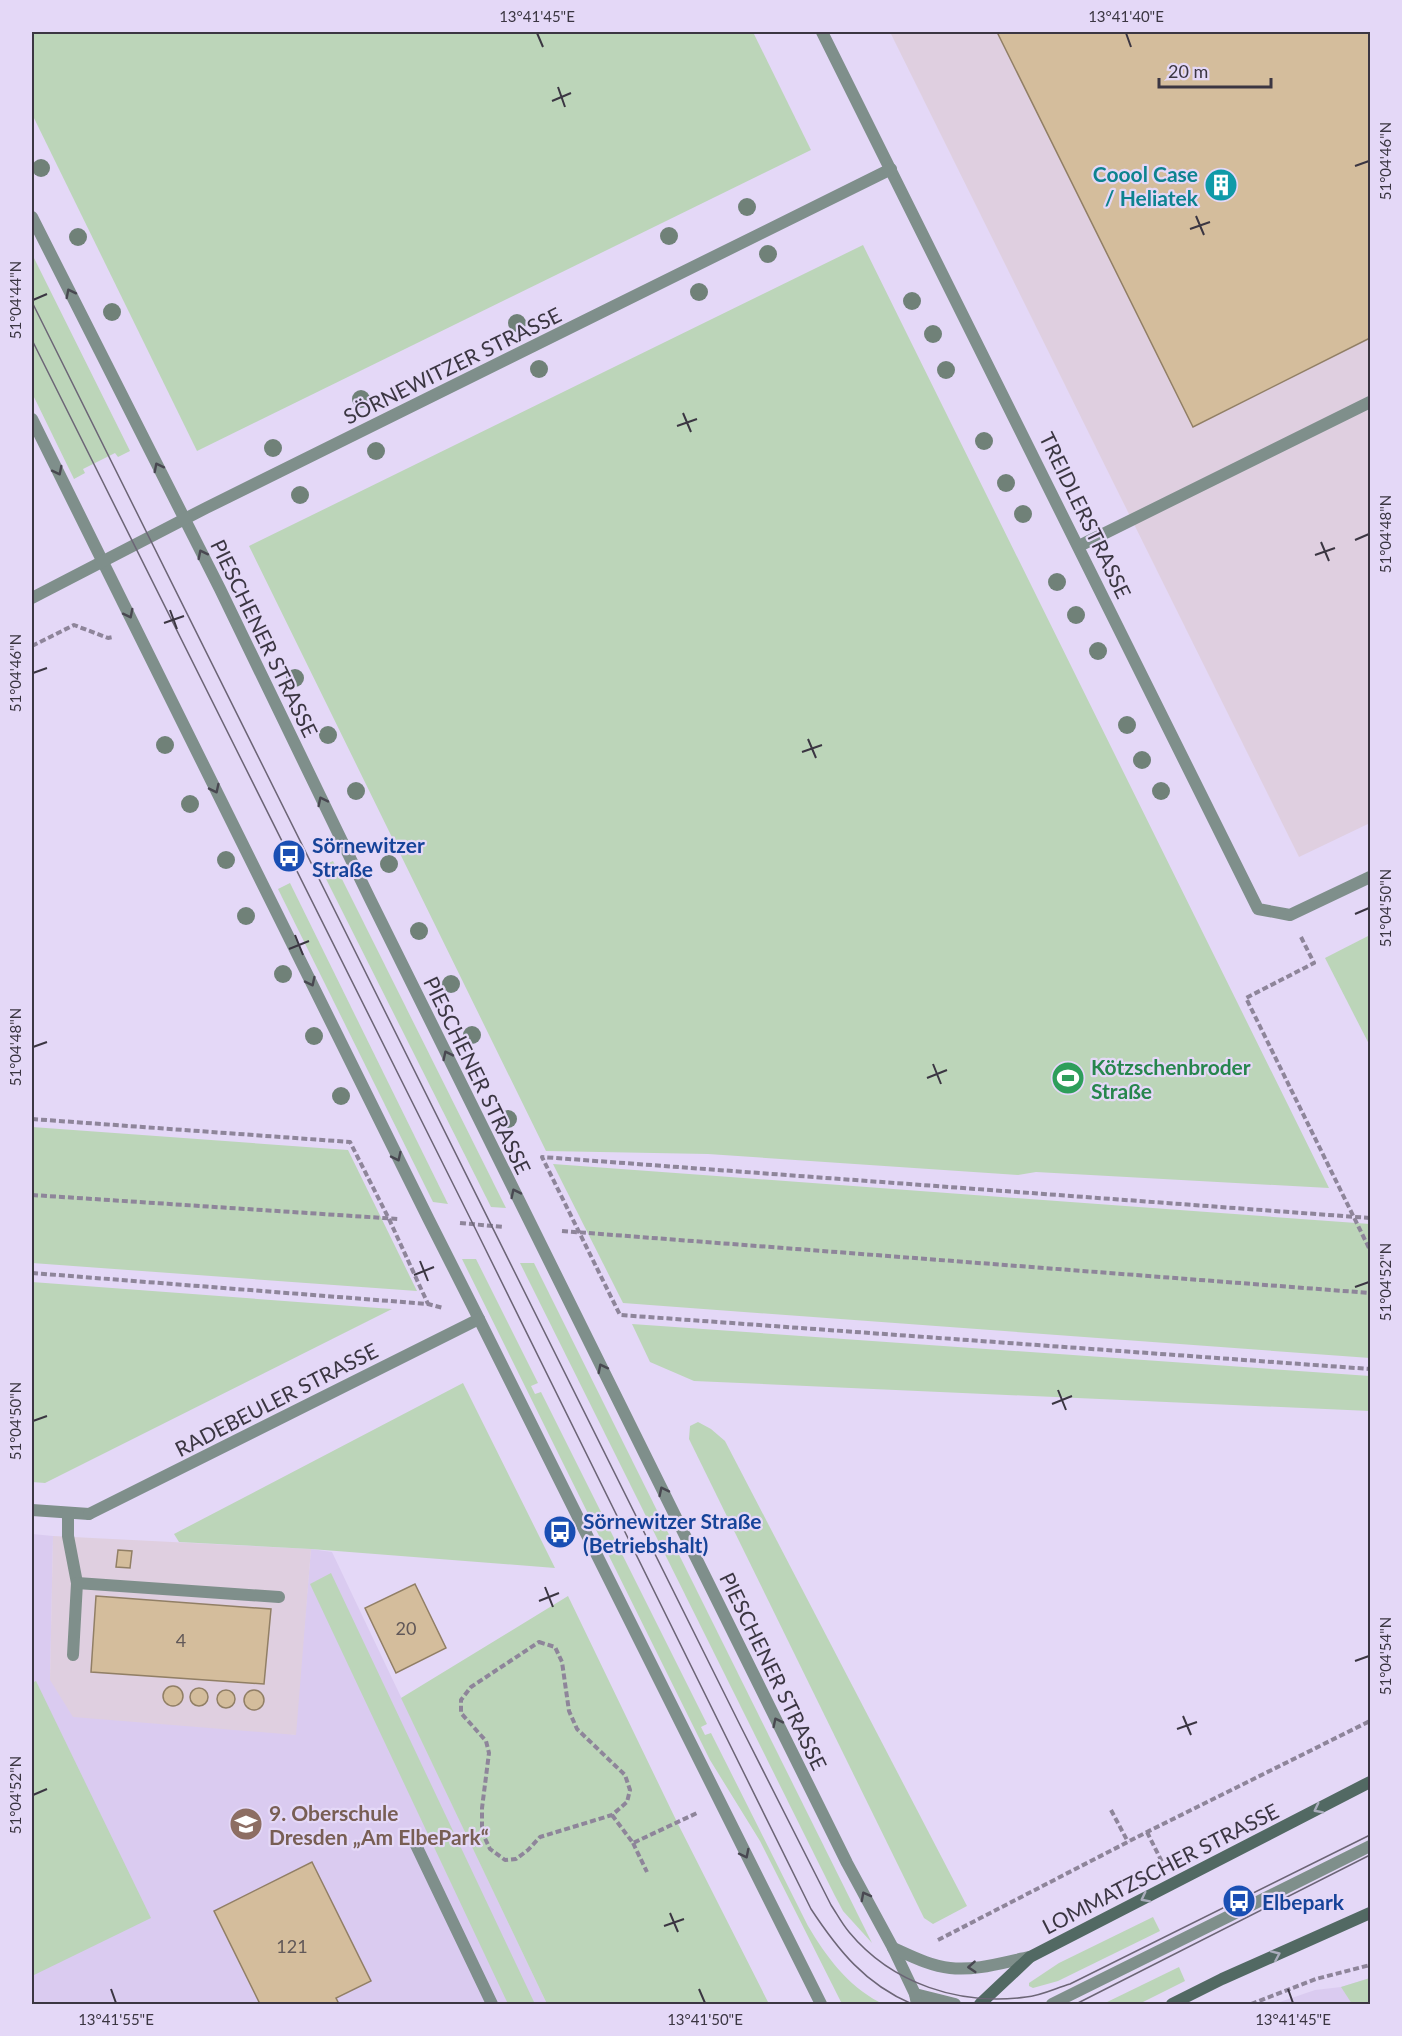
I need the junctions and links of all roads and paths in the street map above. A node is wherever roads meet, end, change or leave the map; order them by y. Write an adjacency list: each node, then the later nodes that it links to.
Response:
1 (822, 32): 2 (street, TREIDLERSTRASSE)
2 (891, 169): 6 (street, SÖRNEWITZER STRASSE); 7 (street, TREIDLERSTRASSE)
3 (32, 217): 6 (street, PIESCHENER STRASSE, one-way to 3)
4 (1371, 402): 7 (street)
5 (32, 419): 8 (street, one-way to 8)
6 (185, 519): 8 (street, SÖRNEWITZER STRASSE); 41 (street, PIESCHENER STRASSE, one-way to 6)
7 (1079, 546): 12 (street, TREIDLERSTRASSE)
8 (102, 562): 9 (street, SÖRNEWITZER STRASSE); 10 (street, one-way to 10)
9 (32, 598)
10 (137, 629): 11 (path); 23 (street, one-way to 23)
11 (32, 646)
12 (1371, 877)
13 (1314, 963): 17 (path)
14 (32, 1119): 21 (path)
15 (32, 1195): 16 (path)
16 (349, 1216)
17 (1354, 1217): 18 (path); 20 (path); 24 (path)
18 (1371, 1218)
19 (657, 1239): 22 (path)
20 (1371, 1250)
21 (32, 1273)
22 (1371, 1293)
23 (480, 1319): 26 (street, RADEBEULER STRASSE); 32 (street)
24 (1371, 1369)
25 (32, 1510): 26 (street)
26 (68, 1513): 27 (street)
27 (77, 1583): 28 (street); 29 (street)
28 (279, 1597)
29 (73, 1655)
30 (1371, 1720): 36 (path)
31 (1371, 1782): 42 (main road, LOMMATZSCHER STRASSE, one-way to 42)
32 (719, 1802): 37 (path); 47 (street, one-way to 47)
33 (1111, 1810): 36 (path)
34 (612, 1815): 34 (path); 37 (path)
35 (414, 1841): 46 (street)
36 (1128, 1842): 43 (path)
37 (633, 1843): 39 (path)
38 (1371, 1846): 50 (street)
39 (647, 1872)
40 (1371, 1914): 51 (main road, one-way to 40)
41 (893, 1948): 43 (street); 45 (street, PIESCHENER STRASSE)
42 (1029, 1957): 43 (street, one-way to 43); 49 (main road, LOMMATZSCHER STRASSE)
43 (921, 1961)
44 (1371, 1965): 52 (path)
45 (916, 1999): 48 (street)
46 (492, 2004)
47 (821, 2004)
48 (955, 2004)
49 (980, 2004)
50 (1051, 2004)
51 (1172, 2004)
52 (1251, 2004)

